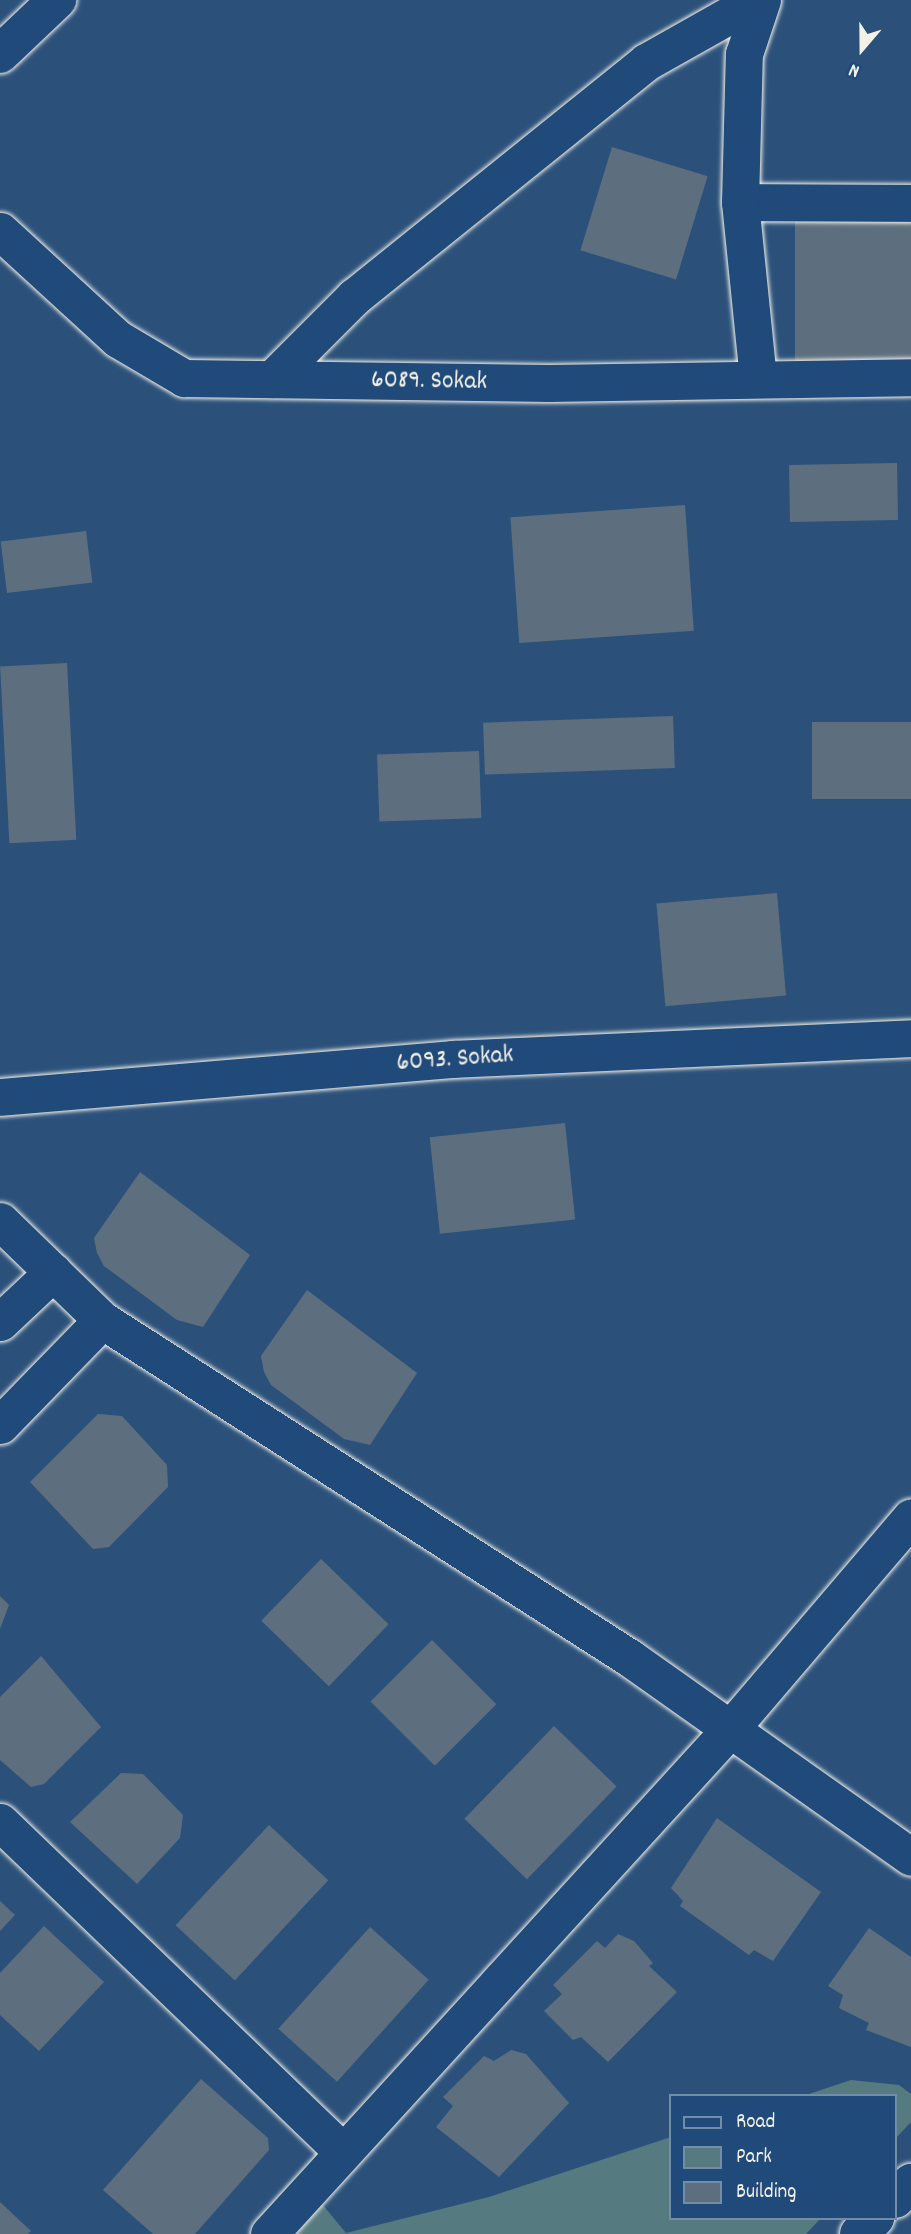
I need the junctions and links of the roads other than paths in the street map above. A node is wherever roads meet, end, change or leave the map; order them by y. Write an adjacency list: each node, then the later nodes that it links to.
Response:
1 (57, 0): 4 (main road)
2 (756, 0): 9 (street)
3 (762, 0): 5 (street)
4 (0, 54)
5 (740, 202): 6 (street); 10 (street)
6 (911, 203)
7 (0, 231): 9 (street, 6089. Sokak)
8 (911, 377): 10 (street, 6089. Sokak)
9 (272, 379): 10 (street, 6089. Sokak)
10 (758, 379)
11 (911, 1038): 12 (street, 6093. Sokak)
12 (0, 1097)
13 (0, 1221): 14 (street)
14 (53, 1272): 15 (street); 16 (street)
15 (102, 1320): 17 (street); 19 (street)
16 (0, 1322)
17 (0, 1425)
18 (911, 1517): 19 (street)
19 (731, 1728): 21 (street); 22 (street)
20 (0, 1822): 22 (street)
21 (911, 1857)
22 (342, 2151): 26 (street)
23 (911, 2183): 24 (main road)
24 (897, 2197)
25 (873, 2220): 27 (main road)
26 (269, 2234)
27 (859, 2234)

